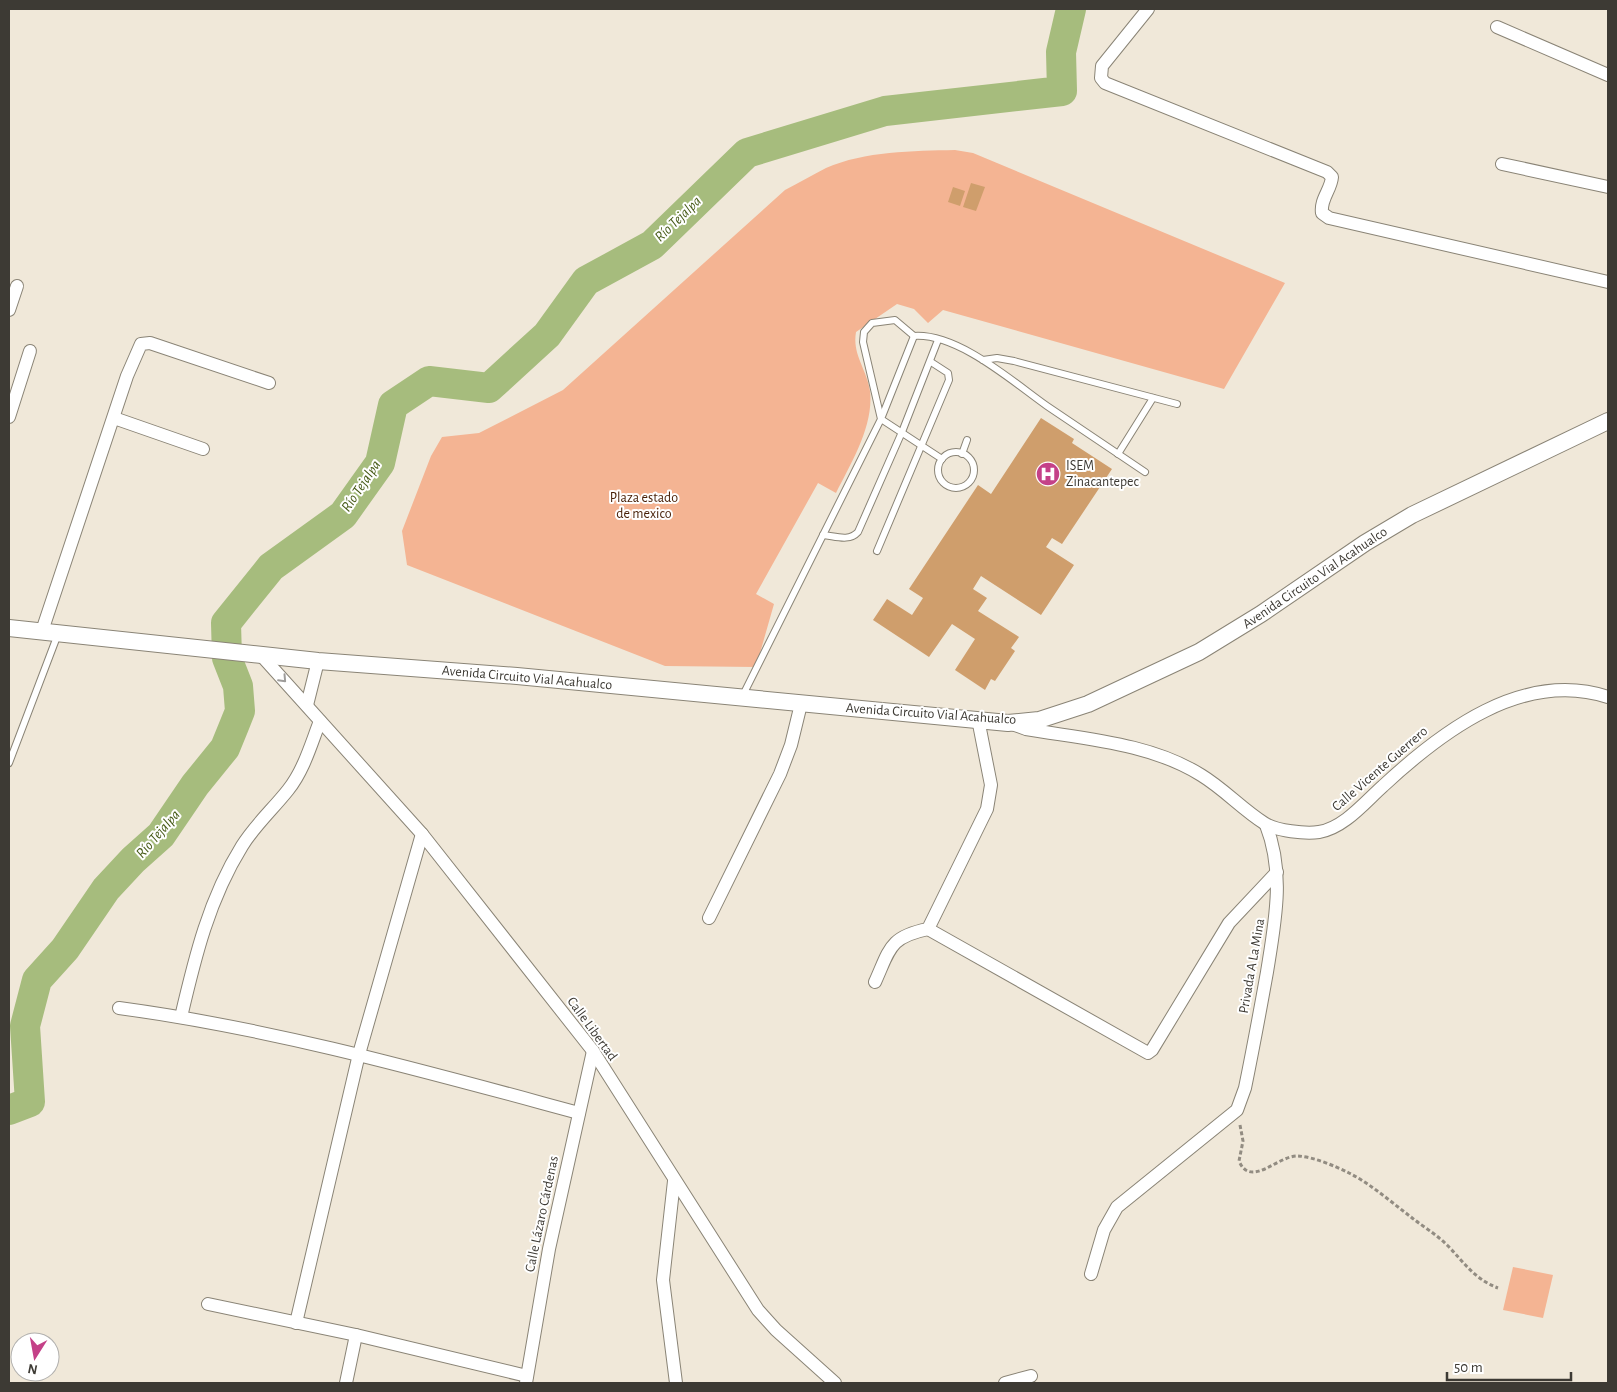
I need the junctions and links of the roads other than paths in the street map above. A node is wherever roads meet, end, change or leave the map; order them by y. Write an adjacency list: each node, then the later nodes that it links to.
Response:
1 (1148, 9): 6 (street)
2 (1496, 27): 3 (street)
3 (1608, 75)
4 (1502, 164): 5 (street)
5 (1608, 186)
6 (1608, 282)
7 (17, 286): 8 (street)
8 (9, 310)
9 (914, 336): 10 (lane); 19 (lane); 19 (lane)
10 (938, 340): 12 (lane); 13 (lane)
11 (30, 351): 17 (street)
12 (983, 360): 15 (lane); 26 (lane)
13 (931, 362): 21 (lane); 23 (lane)
14 (269, 383): 18 (street)
15 (1152, 398): 16 (lane); 26 (lane)
16 (1177, 404)
17 (9, 417)
18 (114, 418): 24 (street); 32 (street)
19 (881, 419): 21 (lane); 29 (lane)
20 (1608, 421): 42 (street, Avenida Circuito Vial Acahualco)
21 (902, 432): 23 (lane); 29 (lane)
22 (967, 440): 25 (lane)
23 (922, 444): 27 (lane); 30 (lane)
24 (204, 449)
25 (962, 454): 27 (lane); 27 (lane)
26 (1118, 454): 28 (lane)
27 (942, 459)
28 (1145, 472)
29 (822, 535): 37 (lane)
30 (877, 551)
31 (9, 628): 32 (street, Avenida Circuito Vial Acahualco)
32 (42, 631): 33 (street, Avenida Circuito Vial Acahualco)
33 (59, 633): 34 (street, Avenida Circuito Vial Acahualco); 43 (lane)
34 (252, 653): 35 (street, Avenida Circuito Vial Acahualco); 39 (street, Calle Libertad, one-way to 39)
35 (318, 661): 37 (street, Avenida Circuito Vial Acahualco); 39 (street)
36 (1608, 697): 44 (street, Calle Vicente Guerrero)
37 (742, 698): 38 (street, Avenida Circuito Vial Acahualco)
38 (801, 704): 40 (street, Avenida Circuito Vial Acahualco); 47 (street)
39 (307, 705): 41 (street, Calle Libertad)
40 (978, 719): 42 (street, Avenida Circuito Vial Acahualco); 48 (street)
41 (320, 721): 45 (street, Calle Libertad); 51 (street)
42 (1008, 723): 44 (street, Calle Vicente Guerrero)
43 (9, 763)
44 (1266, 825): 46 (street, Privada A La Mina)
45 (422, 834): 52 (street, Calle Libertad); 53 (street)
46 (1277, 872): 48 (street); 56 (street, Privada A La Mina)
47 (709, 918)
48 (928, 928): 49 (street)
49 (874, 982)
50 (119, 1008): 51 (street)
51 (181, 1016): 53 (street)
52 (593, 1051): 54 (street, Calle Lázaro Cárdenas); 55 (street, Calle Libertad)
53 (359, 1054): 54 (street); 58 (street)
54 (578, 1113): 61 (street, Calle Lázaro Cárdenas)
55 (674, 1181): 63 (street); 64 (street, Calle Libertad)
56 (1091, 1274)
57 (208, 1304): 58 (street)
58 (296, 1323): 59 (street)
59 (356, 1336): 61 (street); 62 (street)
60 (1031, 1376): 65 (street)
61 (526, 1380)
62 (346, 1383)
63 (676, 1383)
64 (835, 1383)
65 (1006, 1383)

